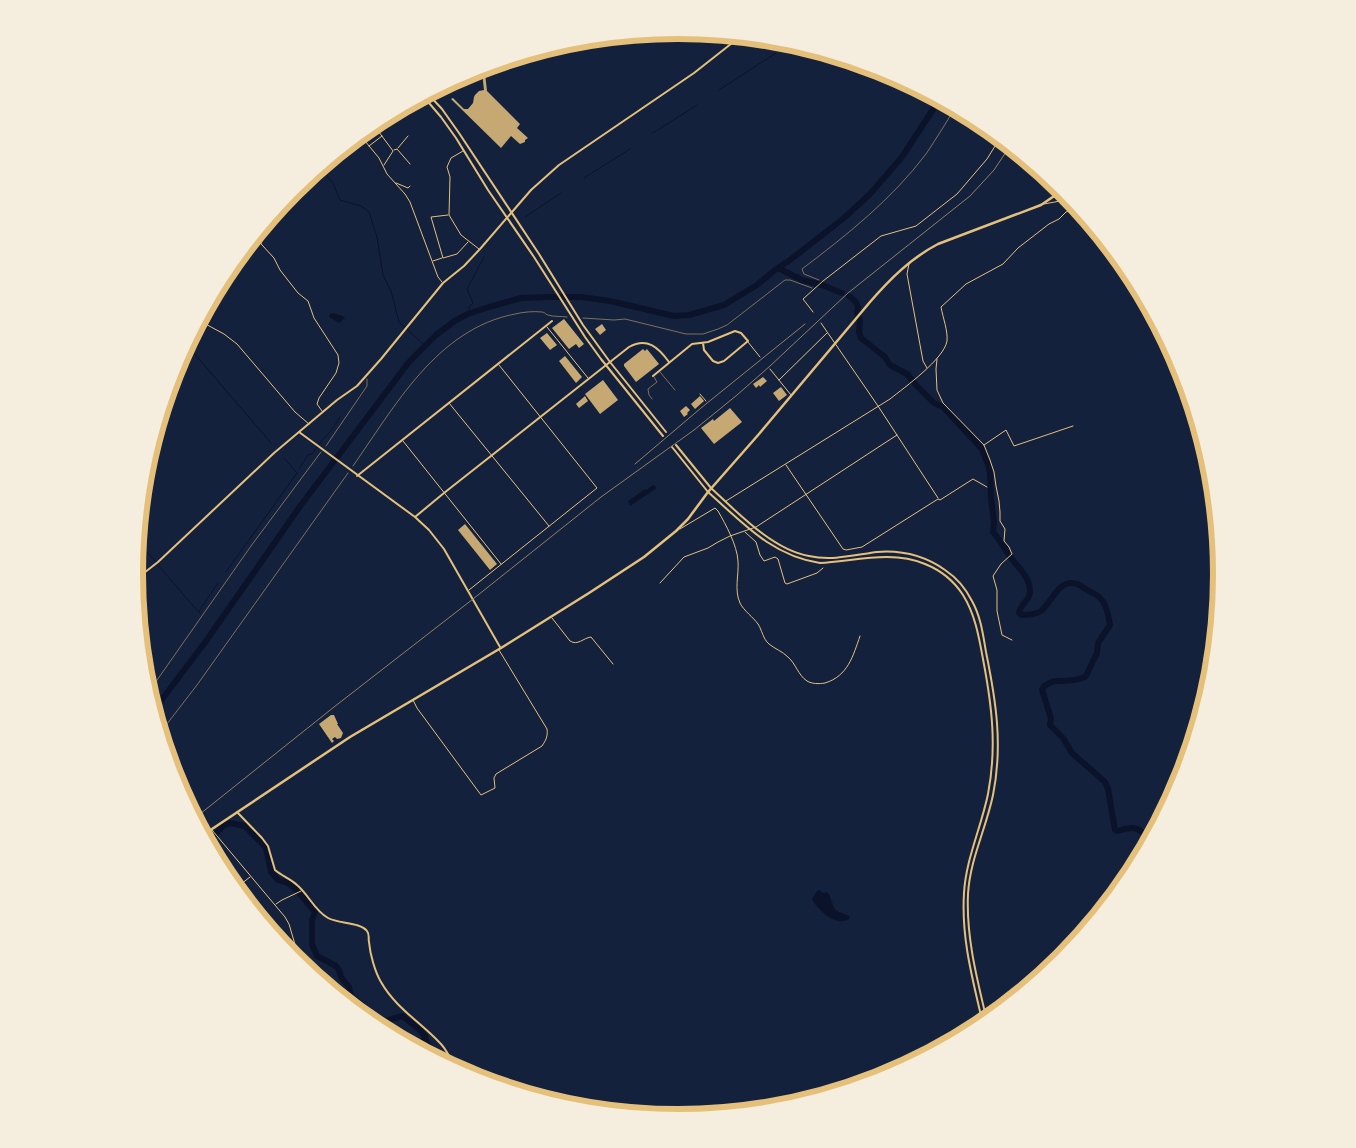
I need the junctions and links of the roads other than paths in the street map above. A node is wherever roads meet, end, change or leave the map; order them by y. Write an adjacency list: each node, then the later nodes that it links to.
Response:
1 (734, 42): 21 (street)
2 (432, 99): 21 (street)
3 (427, 101): 11 (street)
4 (378, 131): 5 (street)
5 (382, 136): 9 (street); 12 (street)
6 (408, 136): 10 (street)
7 (365, 140): 9 (street)
8 (996, 144): 31 (street)
9 (369, 146): 14 (street)
10 (397, 149): 12 (street); 13 (street)
11 (463, 150): 22 (street); 23 (street)
12 (393, 151): 14 (street)
13 (410, 164)
14 (384, 165): 15 (street)
15 (395, 183): 16 (street); 28 (street)
16 (410, 186)
17 (1055, 195): 19 (highway)
18 (1061, 201): 19 (street)
19 (1041, 205): 29 (highway)
20 (1070, 210): 41 (street)
21 (511, 212): 23 (street); 42 (street)
22 (449, 215): 25 (street); 27 (street)
23 (507, 218): 26 (street); 45 (street)
24 (259, 241): 59 (street)
25 (469, 241): 26 (street); 27 (street)
26 (480, 249): 30 (street)
27 (443, 258): 28 (street)
28 (433, 261): 30 (street)
29 (908, 264): 39 (highway); 46 (street)
30 (443, 283): 59 (street)
31 (814, 312)
32 (552, 321): 35 (street)
33 (821, 323): 36 (street)
34 (205, 324): 61 (street)
35 (547, 326): 44 (street); 50 (street)
36 (827, 332): 39 (street); 51 (street)
37 (748, 341): 38 (street); 38 (street); 40 (street)
38 (703, 343): 43 (street)
39 (835, 344): 54 (highway); 58 (street)
40 (760, 357)
41 (938, 358): 46 (street); 69 (street)
42 (610, 362): 43 (street); 45 (street); 64 (street)
43 (669, 362): 48 (street)
44 (498, 364): 57 (street); 60 (street)
45 (606, 365): 50 (street); 66 (street)
46 (927, 368): 58 (street)
47 (770, 369): 51 (street)
48 (659, 370): 49 (street); 52 (lane)
49 (653, 376): 55 (lane)
50 (588, 378): 60 (street)
51 (779, 380): 54 (street)
52 (675, 390)
53 (700, 394): 56 (street)
54 (792, 395): 75 (highway)
55 (652, 399)
56 (706, 401)
57 (449, 403): 67 (street); 71 (street)
58 (878, 406): 65 (street); 72 (street)
59 (323, 412): 61 (street)
60 (540, 417): 71 (street); 82 (street)
61 (309, 424): 63 (street)
62 (1073, 426): 69 (street)
63 (299, 432): 73 (street); 90 (street)
64 (666, 432)
65 (897, 435): 78 (street); 79 (street)
66 (662, 436)
67 (402, 440): 73 (street); 77 (street)
68 (676, 445): 75 (street)
69 (984, 445): 95 (street)
70 (672, 447): 76 (street)
71 (492, 455): 77 (street); 82 (street)
72 (786, 464): 78 (street); 80 (street)
73 (357, 476): 81 (street)
74 (988, 487): 79 (street)
75 (711, 488): 76 (highway); 80 (street)
76 (708, 492): 84 (highway); 85 (street)
77 (444, 493): 81 (street); 88 (street)
78 (805, 495): 79 (street); 83 (street)
79 (938, 498)
80 (726, 502): 83 (street)
81 (415, 517): 92 (street)
82 (550, 526): 88 (street)
83 (756, 527): 85 (street); 107 (street)
84 (676, 530): 87 (street); 93 (highway)
85 (750, 530): 86 (street); 108 (street)
86 (745, 532): 87 (street); 89 (street)
87 (730, 536): 91 (street); 94 (street)
88 (502, 564): 92 (street)
89 (823, 568)
90 (143, 574)
91 (660, 583)
92 (468, 590): 96 (street)
93 (551, 617): 96 (highway); 97 (street)
94 (860, 636)
95 (1012, 640)
96 (500, 649): 98 (highway); 98 (street)
97 (613, 664)
98 (413, 700): 99 (highway)
99 (237, 812): 100 (highway); 104 (street)
100 (212, 829): 101 (highway); 102 (street)
101 (209, 832)
102 (251, 876): 103 (street); 105 (street)
103 (242, 884)
104 (302, 890): 105 (street); 109 (street)
105 (276, 904): 106 (street)
106 (296, 948)
107 (985, 1012)
108 (981, 1015)
109 (451, 1059)

